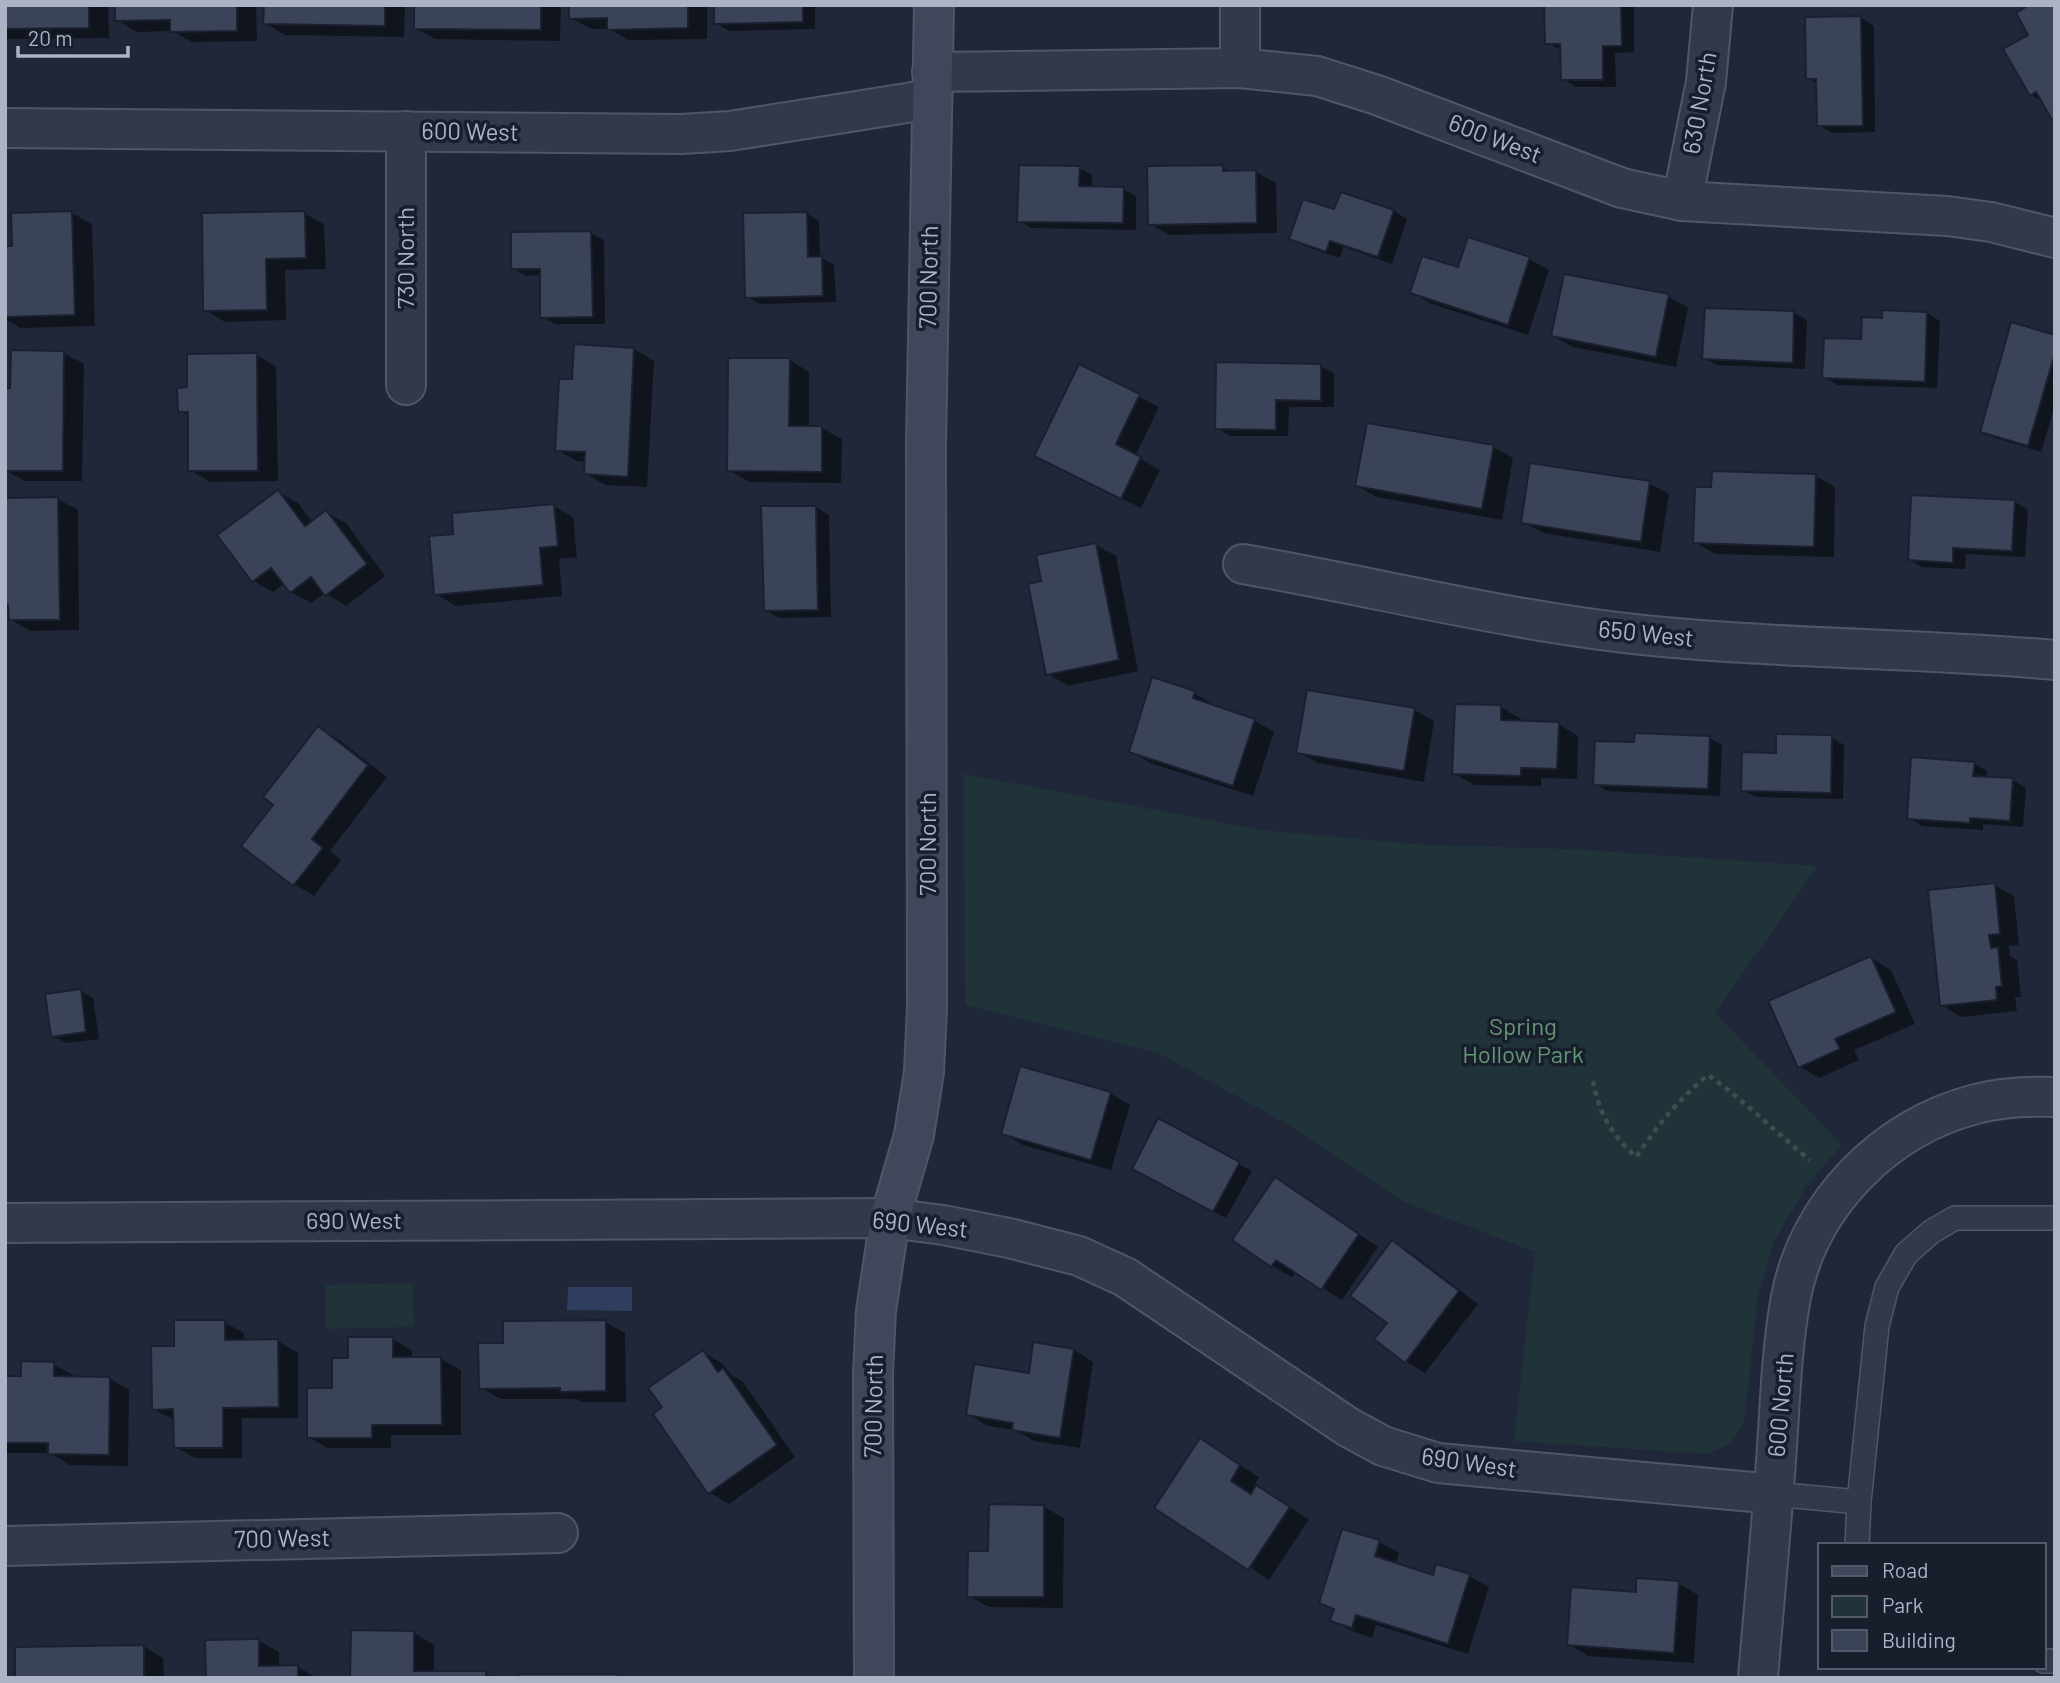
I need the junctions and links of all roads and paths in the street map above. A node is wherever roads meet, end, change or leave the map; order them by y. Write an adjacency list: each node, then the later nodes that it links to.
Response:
1 (934, 5): 5 (street, 700 North)
2 (1240, 5): 4 (street)
3 (1713, 5): 8 (street, 630 North)
4 (1240, 68): 5 (street, 600 West); 8 (street, 600 West)
5 (932, 85): 7 (street, 600 West); 17 (street, 700 North)
6 (5, 128): 7 (street, 600 West)
7 (406, 131): 10 (street, 730 North)
8 (1682, 201): 9 (street, 600 West)
9 (2055, 238)
10 (406, 386)
11 (1243, 564): 12 (street, 650 West)
12 (2055, 660)
13 (1593, 1081): 15 (path)
14 (2055, 1097): 19 (street, 600 North)
15 (1810, 1160)
16 (2055, 1218): 20 (lane)
17 (890, 1219): 18 (street, 690 West); 19 (street, 690 West); 24 (street, 700 North)
18 (5, 1223)
19 (1774, 1494): 20 (lane); 25 (street, 600 North)
20 (1859, 1503): 22 (lane)
21 (558, 1533): 23 (street, 700 West)
22 (1857, 1543)
23 (5, 1546)
24 (874, 1678)
25 (1758, 1678)

